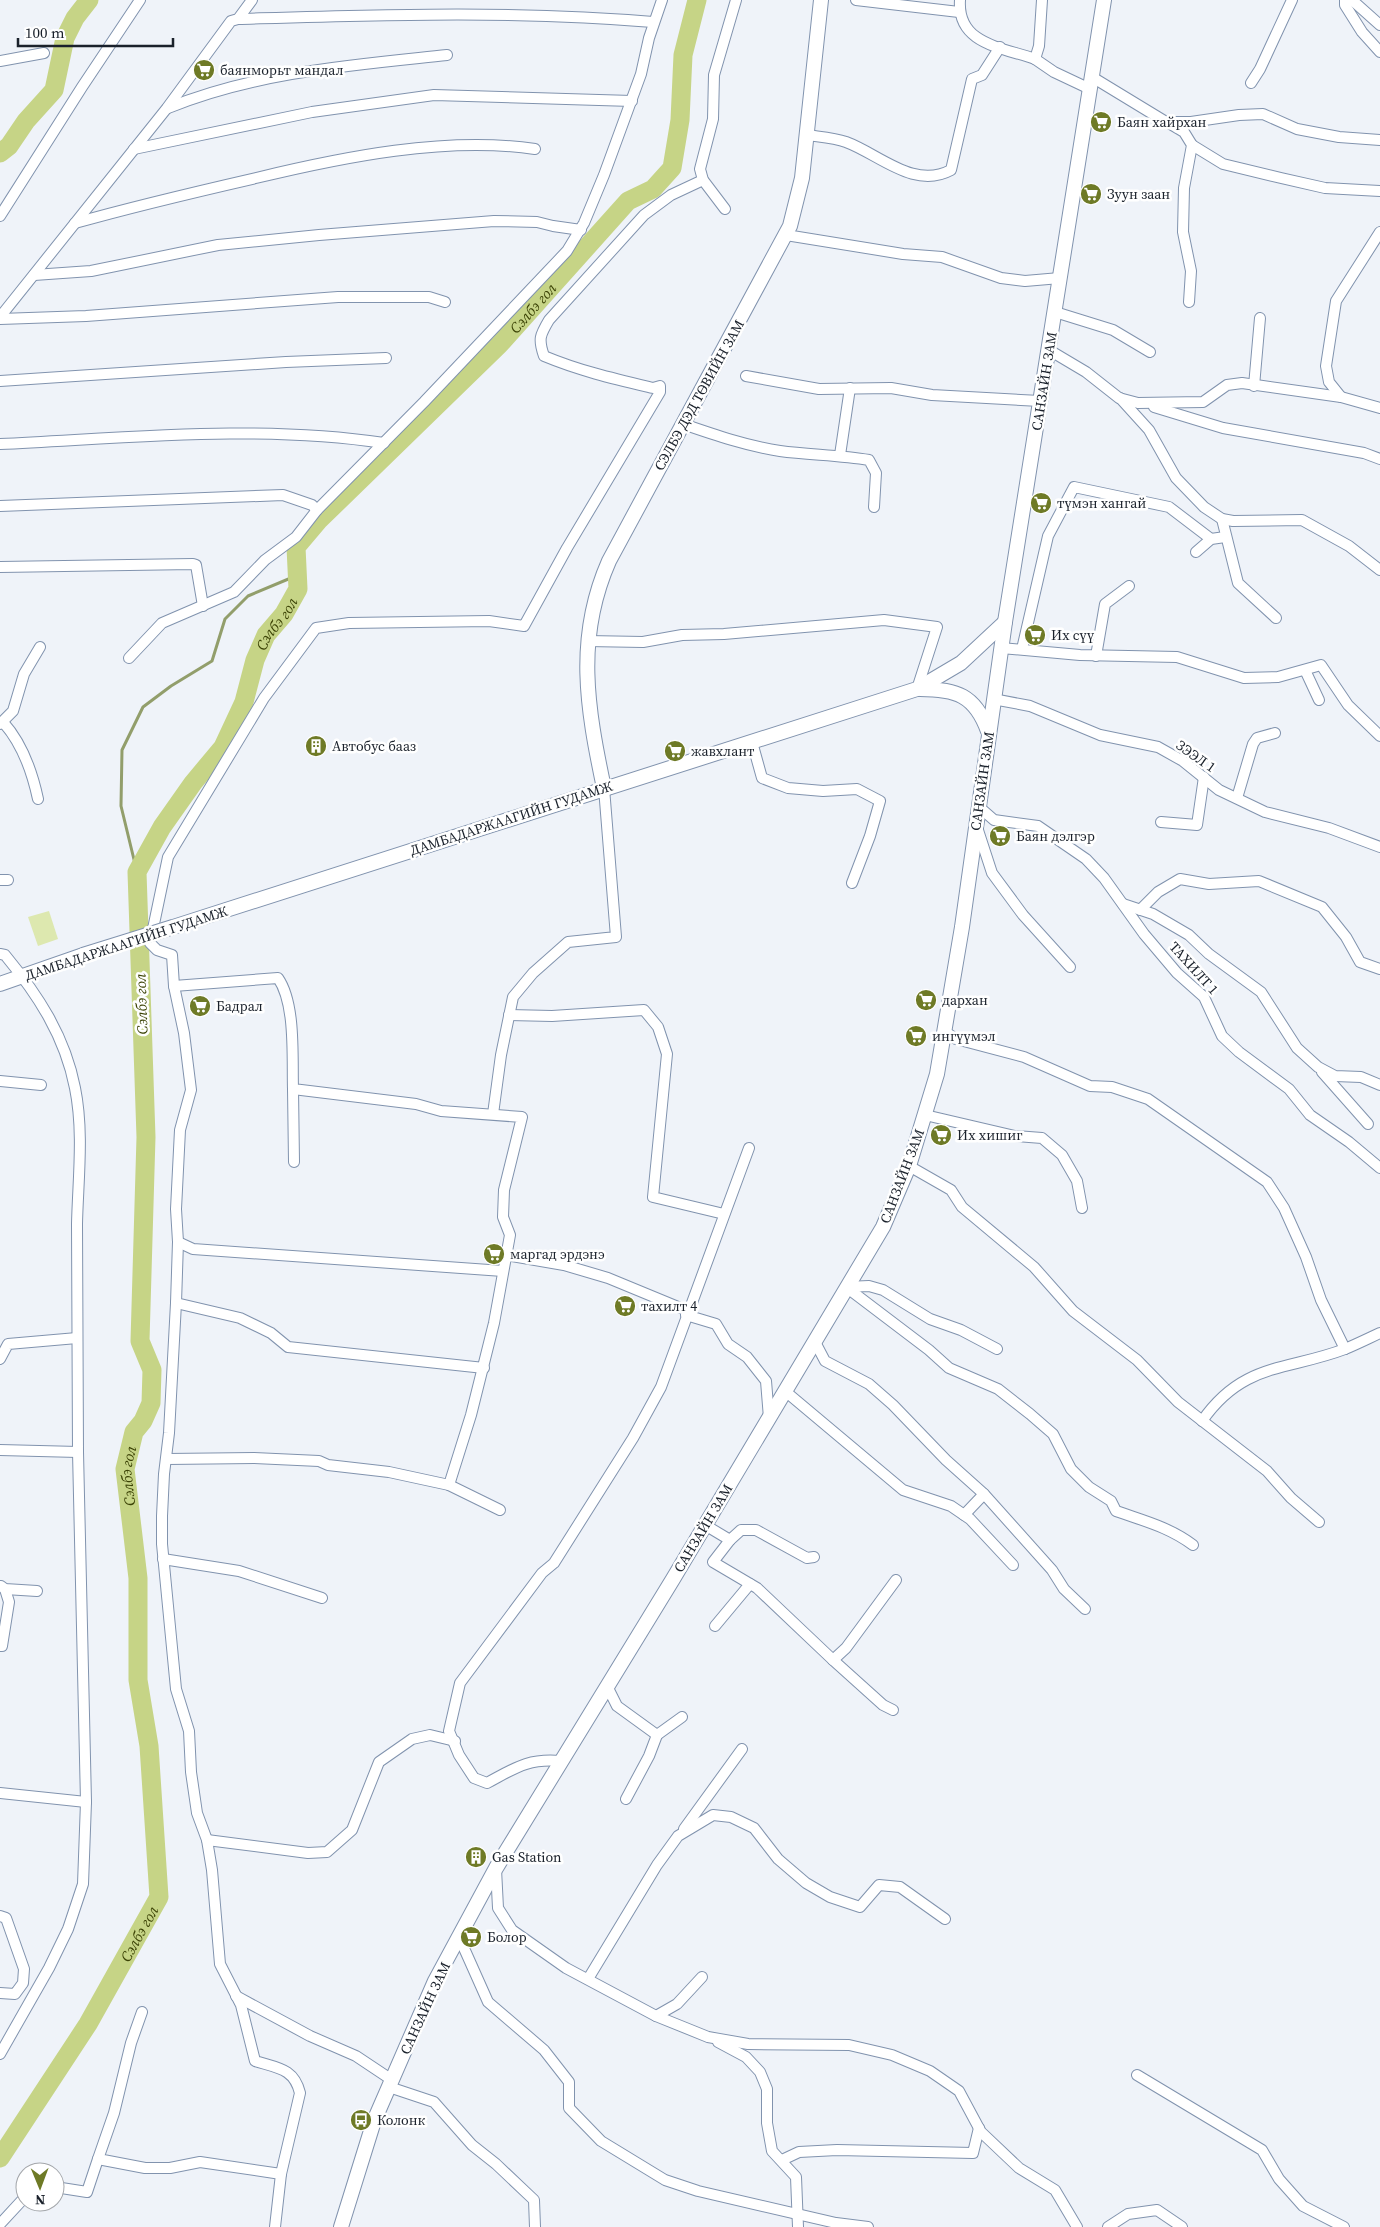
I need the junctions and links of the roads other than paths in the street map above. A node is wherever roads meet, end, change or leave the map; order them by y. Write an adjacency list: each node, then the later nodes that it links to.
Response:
1 (140, 0): 36 (street)
2 (252, 0): 14 (street)
3 (662, 0): 15 (street)
4 (736, 0): 33 (street)
5 (821, 0): 28 (main road, СЭЛБЭ ДЭД ТӨВИЙН ЗАМ)
6 (856, 0): 13 (street)
7 (960, 0): 13 (street)
8 (1042, 0): 21 (street)
9 (1104, 0): 23 (main road, САНЗАЙН ЗАМ)
10 (1292, 0): 24 (street)
11 (1345, 0): 18 (street)
12 (1352, 0): 16 (street)
13 (959, 12): 17 (street)
14 (238, 19): 15 (street); 26 (street)
15 (654, 22): 25 (street)
16 (1380, 25)
17 (1000, 47): 21 (street); 28 (street)
18 (1380, 52)
19 (44, 53): 22 (street)
20 (447, 55): 26 (street)
21 (1035, 59): 23 (street)
22 (0, 61)
23 (1091, 83): 27 (street); 42 (main road, САНЗАЙН ЗАМ)
24 (1251, 83)
25 (632, 101): 32 (street); 38 (street)
26 (167, 108): 32 (street)
27 (1166, 122): 29 (street); 30 (street)
28 (807, 135): 40 (main road, СЭЛБЭ ДЭД ТӨВИЙН ЗАМ)
29 (1380, 140)
30 (1192, 145): 34 (street); 44 (street)
31 (535, 149): 37 (street)
32 (134, 150): 37 (street)
33 (703, 180): 35 (street); 108 (street)
34 (1380, 191)
35 (725, 210)
36 (0, 216)
37 (75, 223): 41 (street)
38 (581, 230): 41 (street); 60 (street)
39 (1380, 232): 55 (street)
40 (786, 235): 42 (street); 59 (main road, СЭЛБЭ ДЭД ТӨВИЙН ЗАМ)
41 (34, 275): 46 (street)
42 (1060, 278): 45 (main road, САНЗАЙН ЗАМ)
43 (445, 302): 46 (street)
44 (1189, 302)
45 (1055, 312): 48 (main road, САНЗАЙН ЗАМ); 49 (street)
46 (0, 318)
47 (1260, 318): 53 (street)
48 (1049, 350): 56 (street); 57 (main road, САНЗАЙН ЗАМ)
49 (1150, 352)
50 (386, 358): 52 (street)
51 (746, 376): 54 (street)
52 (0, 381)
53 (1254, 386): 55 (street); 56 (street)
54 (850, 388): 57 (street); 62 (street)
55 (1341, 397): 58 (street)
56 (1119, 398): 63 (street); 67 (street)
57 (1040, 401): 76 (main road, САНЗАЙН ЗАМ)
58 (1380, 408)
59 (683, 424): 62 (street); 77 (main road, СЭЛБЭ ДЭД ТӨВИЙН ЗАМ)
60 (384, 443): 61 (street); 66 (street)
61 (0, 444)
62 (840, 455): 65 (street)
63 (1380, 459)
64 (0, 506): 66 (street)
65 (874, 507)
66 (317, 510): 74 (street)
67 (1222, 520): 68 (street); 72 (street)
68 (1225, 537): 69 (street); 75 (street)
69 (1211, 539): 70 (street); 80 (street)
70 (1196, 552)
71 (0, 567): 74 (street)
72 (1380, 570)
73 (1128, 586): 81 (street)
74 (203, 606): 82 (street)
75 (1276, 618)
76 (1005, 622): 79 (main road, САНЗАЙН ЗАМ); 84 (main road, ДАМБАДАРЖААГИЙН ГУДАМЖ)
77 (587, 641): 84 (street); 93 (main road, СЭЛБЭ ДЭД ТӨВИЙН ЗАМ)
78 (40, 648): 87 (street)
79 (1001, 648): 80 (street); 85 (main road, САНЗАЙН ЗАМ)
80 (1022, 650): 81 (street)
81 (1096, 656): 83 (street)
82 (129, 658)
83 (1305, 670): 86 (street); 90 (street)
84 (917, 689): 88 (main road); 91 (main road, ДАМБАДАРЖААГИЙН ГУДАМЖ)
85 (993, 699): 88 (main road, САНЗАЙН ЗАМ); 92 (street, ЗЭЭЛ 1)
86 (1319, 700)
87 (1, 723): 95 (street)
88 (989, 731): 96 (main road, САНЗАЙН ЗАМ)
89 (1275, 733): 94 (street)
90 (1380, 736)
91 (752, 742): 93 (main road, ДАМБАДАРЖААГИЙН ГУДАМЖ); 100 (street)
92 (1204, 778): 94 (street, ЗЭЭЛ 1); 97 (street)
93 (604, 788): 106 (main road, ДАМБАДАРЖААГИЙН ГУДАМЖ, bridge); 109 (street)
94 (1237, 798): 99 (street, ЗЭЭЛ 1)
95 (38, 799)
96 (978, 806): 98 (main road, САНЗАЙН ЗАМ); 101 (street, ТАХИЛТ 1)
97 (1161, 822)
98 (976, 824): 104 (street); 110 (main road, САНЗАЙН ЗАМ)
99 (1380, 847)
100 (852, 883)
101 (1123, 904): 102 (street); 122 (street, ТАХИЛТ 1)
102 (1140, 910): 105 (street); 111 (street)
103 (0, 954): 106 (street)
104 (1070, 967)
105 (1380, 969)
106 (22, 977): 107 (main road, ДАМБАДАРЖААГИЙН ГУДАМЖ); 132 (street)
107 (0, 984)
108 (174, 986): 115 (street); 125 (street)
109 (509, 1015): 116 (street); 124 (street)
110 (944, 1031): 117 (main road, САНЗАЙН ЗАМ); 135 (street)
111 (1318, 1067): 114 (street); 118 (street)
112 (0, 1081): 113 (street)
113 (41, 1085)
114 (1380, 1085)
115 (294, 1089): 116 (street); 120 (street)
116 (493, 1114): 126 (street)
117 (925, 1115): 121 (main road, САНЗАЙН ЗАМ); 123 (street)
118 (1368, 1124)
119 (749, 1148): 124 (street)
120 (294, 1162)
121 (909, 1166): 128 (main road, САНЗАЙН ЗАМ); 140 (street)
122 (1380, 1168)
123 (1082, 1208)
124 (724, 1214): 130 (street)
125 (178, 1242): 127 (street); 129 (street)
126 (506, 1255): 127 (street); 130 (street)
127 (503, 1271): 137 (street)
128 (846, 1288): 133 (main road, САНЗАЙН ЗАМ); 134 (street); 151 (street)
129 (176, 1303): 137 (street); 143 (street)
130 (687, 1313): 139 (street); 168 (street)
131 (1380, 1333): 135 (street)
132 (77, 1338): 136 (street); 142 (street)
133 (814, 1340): 138 (main road, САНЗАЙН ЗАМ); 145 (street)
134 (996, 1349)
135 (1345, 1349): 140 (street)
136 (0, 1358)
137 (484, 1368): 144 (street)
138 (785, 1391): 139 (main road, САНЗАЙН ЗАМ); 147 (street)
139 (769, 1418): 149 (main road, САНЗАЙН ЗАМ)
140 (1202, 1421): 148 (street)
141 (0, 1450): 142 (street)
142 (78, 1452): 173 (street)
143 (166, 1459): 144 (street); 153 (street)
144 (449, 1485): 146 (street)
145 (984, 1494): 147 (street); 160 (street)
146 (500, 1510)
147 (964, 1515): 154 (street)
148 (1319, 1522)
149 (705, 1525): 150 (street); 164 (main road, САНЗАЙН ЗАМ)
150 (730, 1540): 152 (street); 156 (street)
151 (1193, 1545)
152 (814, 1557)
153 (163, 1559): 159 (street); 175 (street)
154 (1013, 1565)
155 (896, 1580): 163 (street)
156 (750, 1584): 161 (street); 163 (street)
157 (3, 1587): 158 (street); 162 (street)
158 (37, 1591)
159 (322, 1598)
160 (1085, 1609)
161 (715, 1626)
162 (0, 1646)
163 (833, 1660): 165 (street)
164 (607, 1686): 167 (street); 170 (main road, САНЗАЙН ЗАМ)
165 (894, 1710)
166 (682, 1717): 167 (street)
167 (658, 1735): 172 (street)
168 (455, 1741): 170 (street); 175 (street)
169 (742, 1749): 174 (street)
170 (561, 1761): 176 (main road, САНЗАЙН ЗАМ)
171 (0, 1793): 173 (street)
172 (626, 1799)
173 (86, 1802): 187 (street)
174 (678, 1836): 178 (street); 181 (street)
175 (207, 1840): 183 (street)
176 (496, 1868): 179 (main road, САНЗАЙН ЗАМ); 181 (street)
177 (0, 1916): 182 (street)
178 (945, 1919)
179 (459, 1937): 189 (main road, САНЗАЙН ЗАМ); 196 (street)
180 (702, 1977): 185 (street)
181 (588, 1980): 185 (street)
182 (0, 1993)
183 (236, 1996): 189 (street); 193 (street)
184 (142, 2012): 191 (street)
185 (656, 2016): 186 (street)
186 (708, 2037): 190 (street); 192 (street)
187 (0, 2054)
188 (1137, 2075): 206 (street)
189 (390, 2083): 199 (main road, САНЗАЙН ЗАМ); 200 (street)
190 (979, 2128): 192 (street); 203 (street)
191 (98, 2159): 193 (street); 194 (street)
192 (782, 2160): 196 (street)
193 (281, 2174): 198 (street)
194 (65, 2189)
195 (15, 2208): 197 (street)
196 (798, 2212): 201 (street); 202 (street)
197 (0, 2224)
198 (275, 2227)
199 (341, 2227)
200 (535, 2227)
201 (798, 2227)
202 (868, 2227)
203 (1077, 2227)
204 (1108, 2227): 205 (street)
205 (1182, 2227)
206 (1344, 2227)

